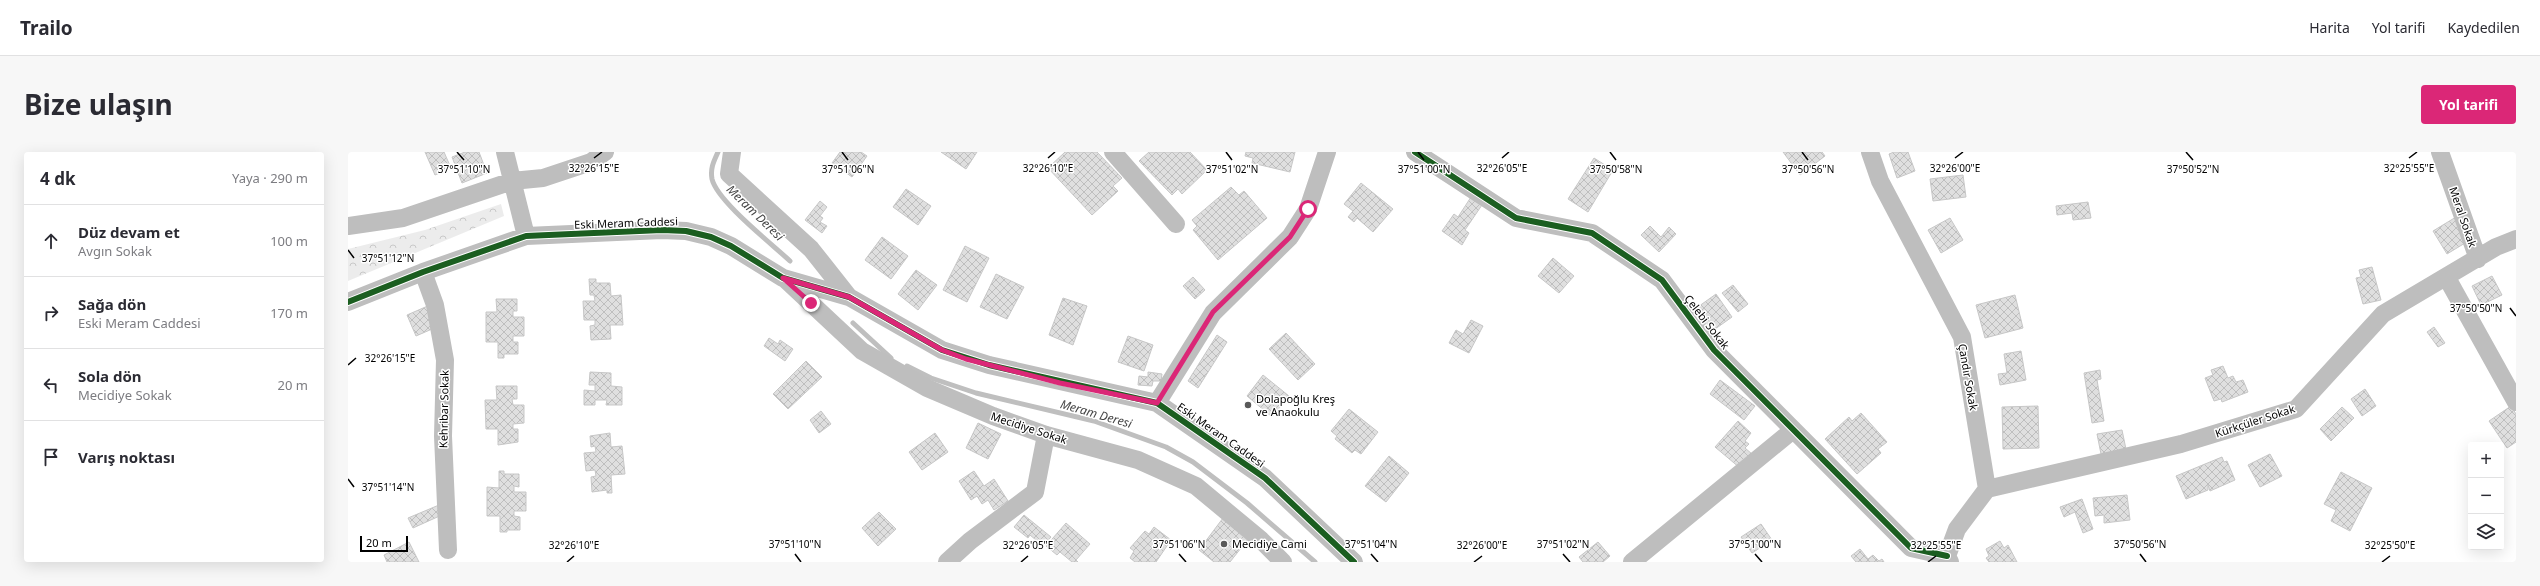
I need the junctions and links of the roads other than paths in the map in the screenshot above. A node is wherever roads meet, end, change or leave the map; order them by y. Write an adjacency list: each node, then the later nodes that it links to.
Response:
1 (505, 152): 9 (street)
2 (605, 152): 9 (street)
3 (732, 152): 18 (street)
4 (1113, 152): 10 (street)
5 (1327, 152): 21 (street)
6 (1415, 152): 22 (street, Çelebi Sokak)
7 (1870, 152): 24 (street, Çandır Sokak)
8 (2440, 152): 14 (street, Meral Sokak)
9 (512, 180): 11 (street); 12 (street)
10 (1176, 224)
11 (348, 226)
12 (526, 236): 15 (street, Eski Meram Caddesi); 16 (street, Eski Meram Caddesi)
13 (2516, 239): 14 (street, Kürkçüler Sokak)
14 (2478, 259): 17 (street, Kürkçüler Sokak)
15 (423, 272): 19 (street, Eski Meram Caddesi); 25 (street, Kehribar Sokak)
16 (783, 278): 18 (street, Eski Meram Caddesi); 23 (street, Mecidiye Sokak)
17 (2447, 278): 20 (street); 24 (street, Kürkçüler Sokak)
18 (849, 297): 21 (street, Eski Meram Caddesi)
19 (348, 302)
20 (2516, 402)
21 (1157, 403): 29 (street, Eski Meram Caddesi)
22 (1793, 430): 26 (street, Çelebi Sokak); 30 (street)
23 (1046, 435): 27 (street); 28 (street, Mecidiye Sokak)
24 (1987, 489): 26 (street)
25 (448, 550)
26 (1949, 559)
27 (947, 562)
28 (1283, 562)
29 (1354, 562)
30 (1632, 562)

